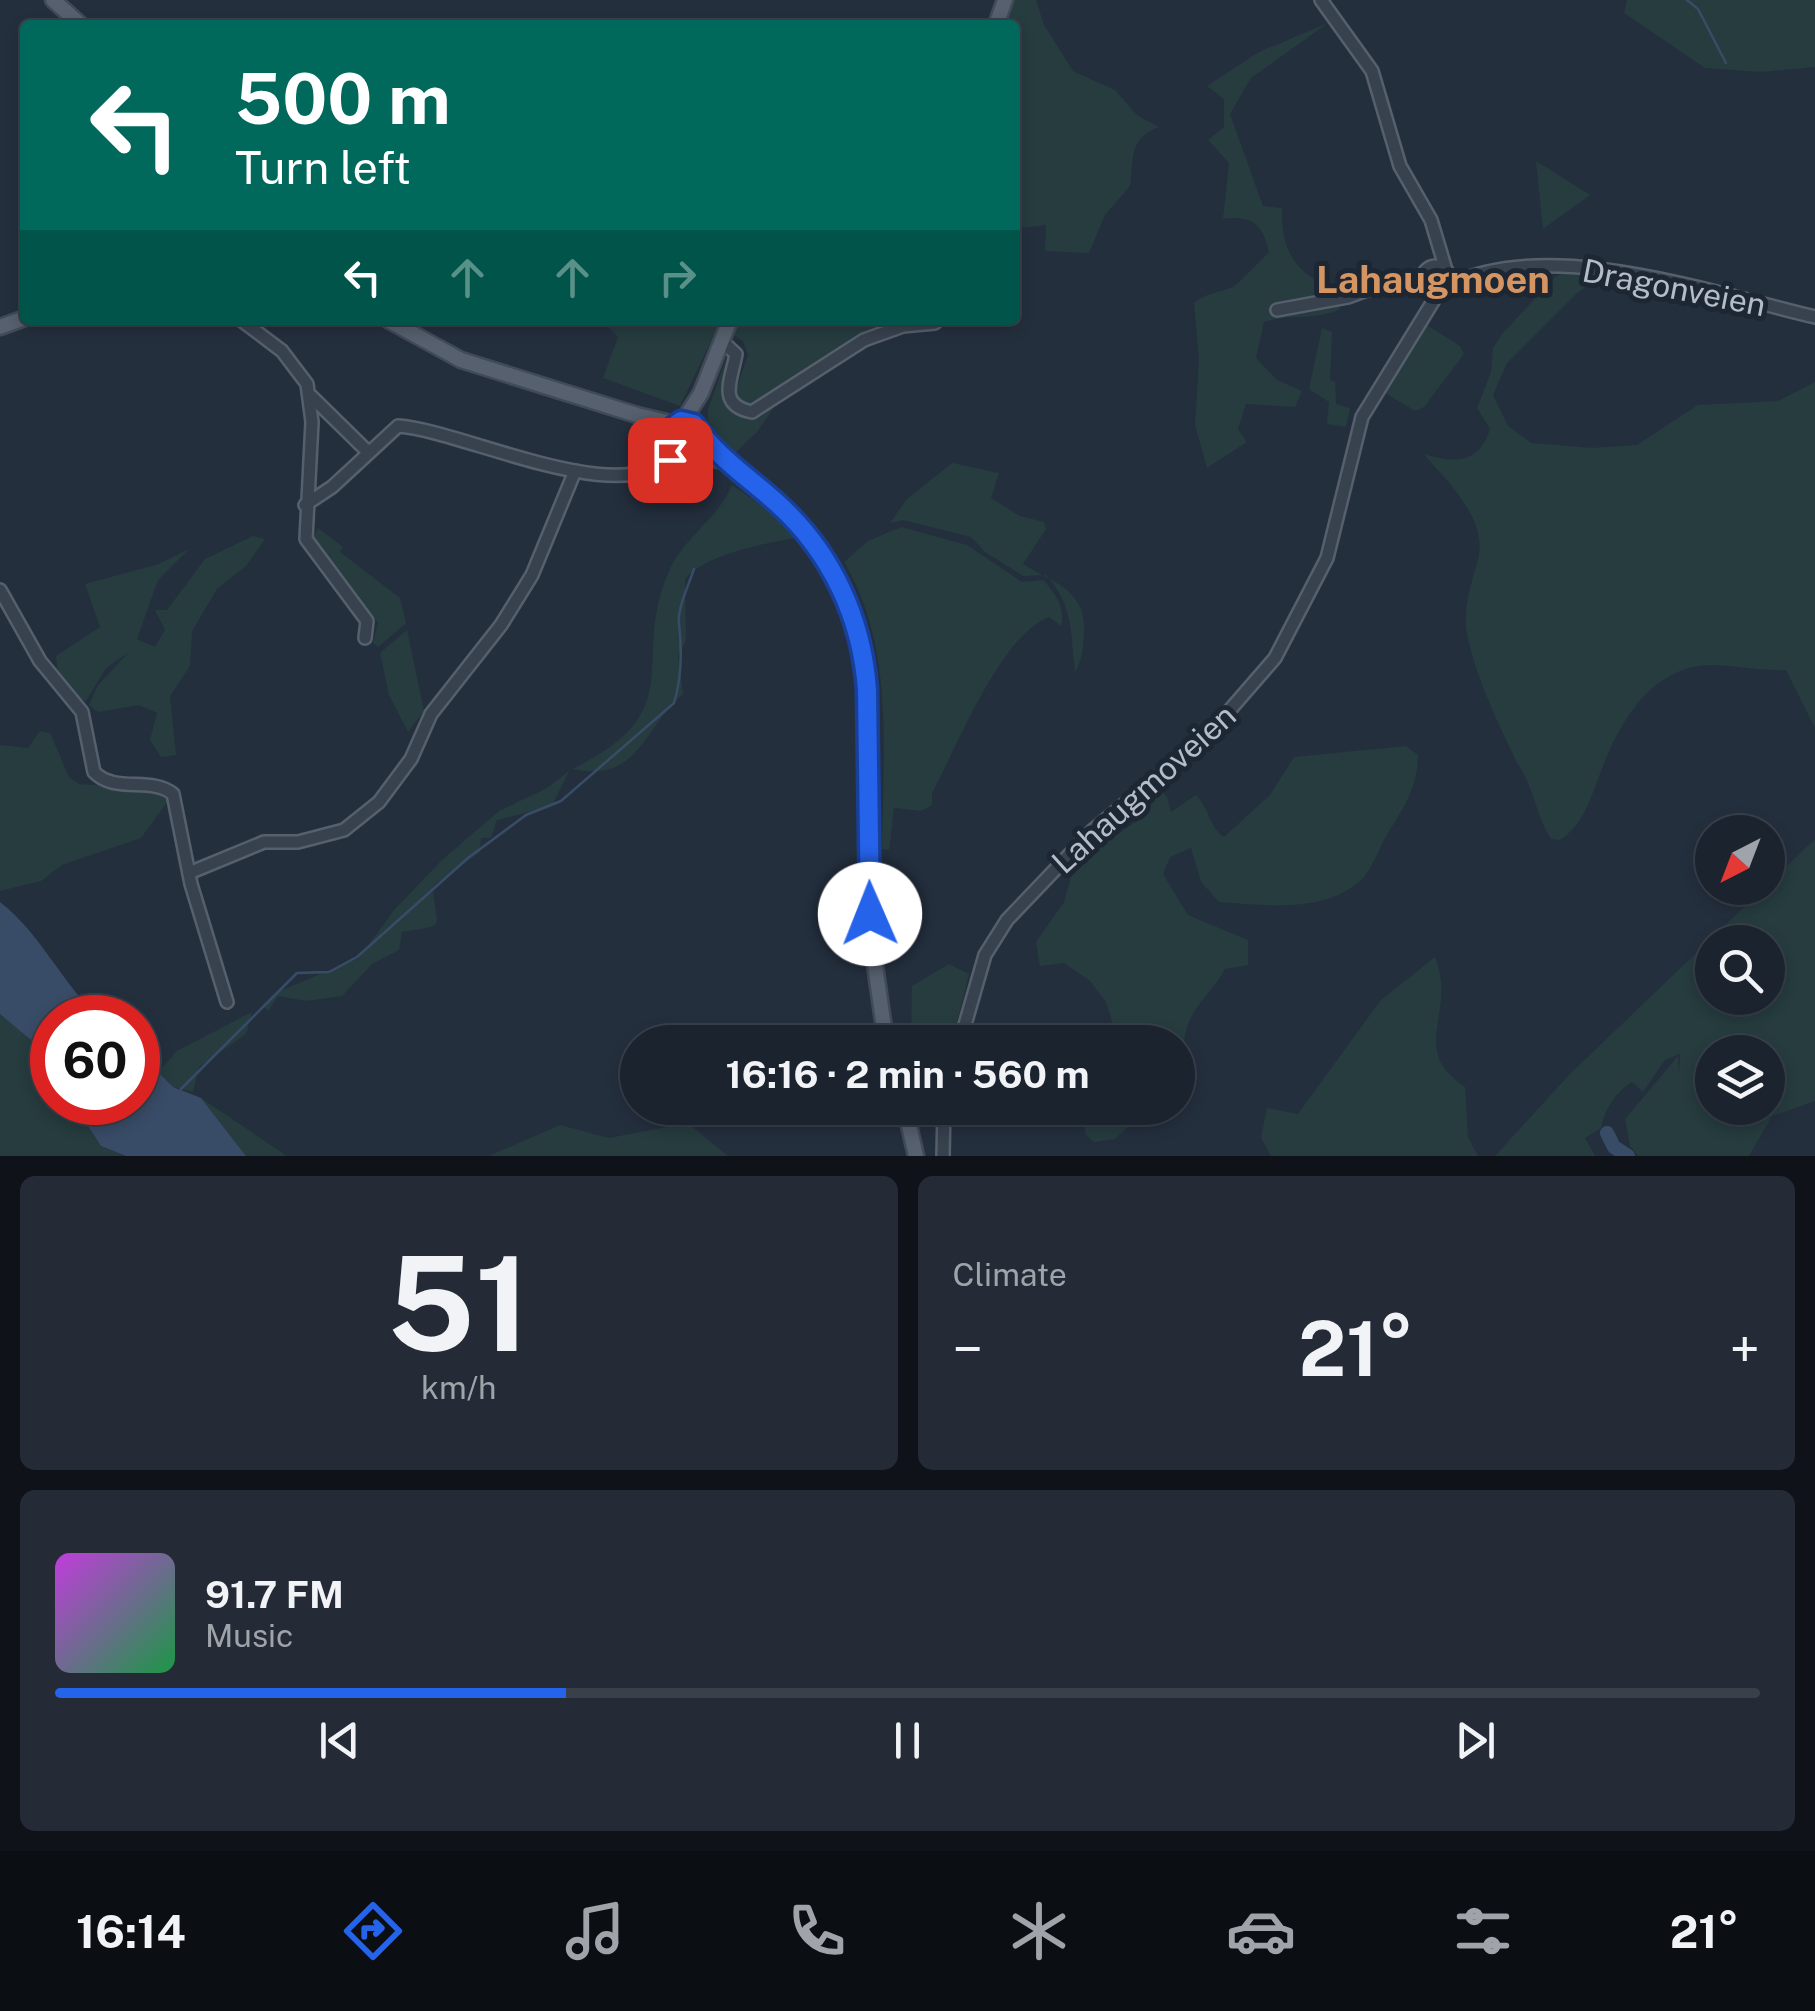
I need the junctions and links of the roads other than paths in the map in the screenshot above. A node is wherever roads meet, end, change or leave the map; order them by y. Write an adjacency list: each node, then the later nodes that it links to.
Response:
1 (52, 0): 3 (main road)
2 (1322, 0): 4 (street)
3 (75, 20)
4 (1438, 241): 5 (street); 6 (street)
5 (1433, 266): 6 (street); 7 (street)
6 (1448, 276): 7 (street, Dragonveien); 9 (street, Dragonveien)
7 (1427, 287): 8 (street); 27 (street, Lahaugmoveien)
8 (1278, 310)
9 (1815, 318)
10 (247, 325): 17 (street)
11 (396, 325): 16 (main road)
12 (410, 325): 16 (main road)
13 (728, 325): 15 (main road)
14 (914, 325): 15 (street)
15 (722, 341): 18 (main road)
16 (490, 367): 18 (main road)
17 (311, 396): 19 (street); 21 (street)
18 (685, 435): 20 (street); 26 (main road)
19 (367, 451): 20 (street); 21 (street)
20 (575, 471): 24 (street)
21 (306, 505): 23 (street)
22 (0, 590): 24 (street)
23 (366, 638)
24 (188, 873): 25 (street)
25 (227, 1002)
26 (884, 1025)
27 (965, 1025)
28 (901, 1125): 31 (main road)
29 (909, 1125): 32 (main road)
30 (944, 1125): 33 (street)
31 (908, 1156)
32 (916, 1156)
33 (943, 1156)

